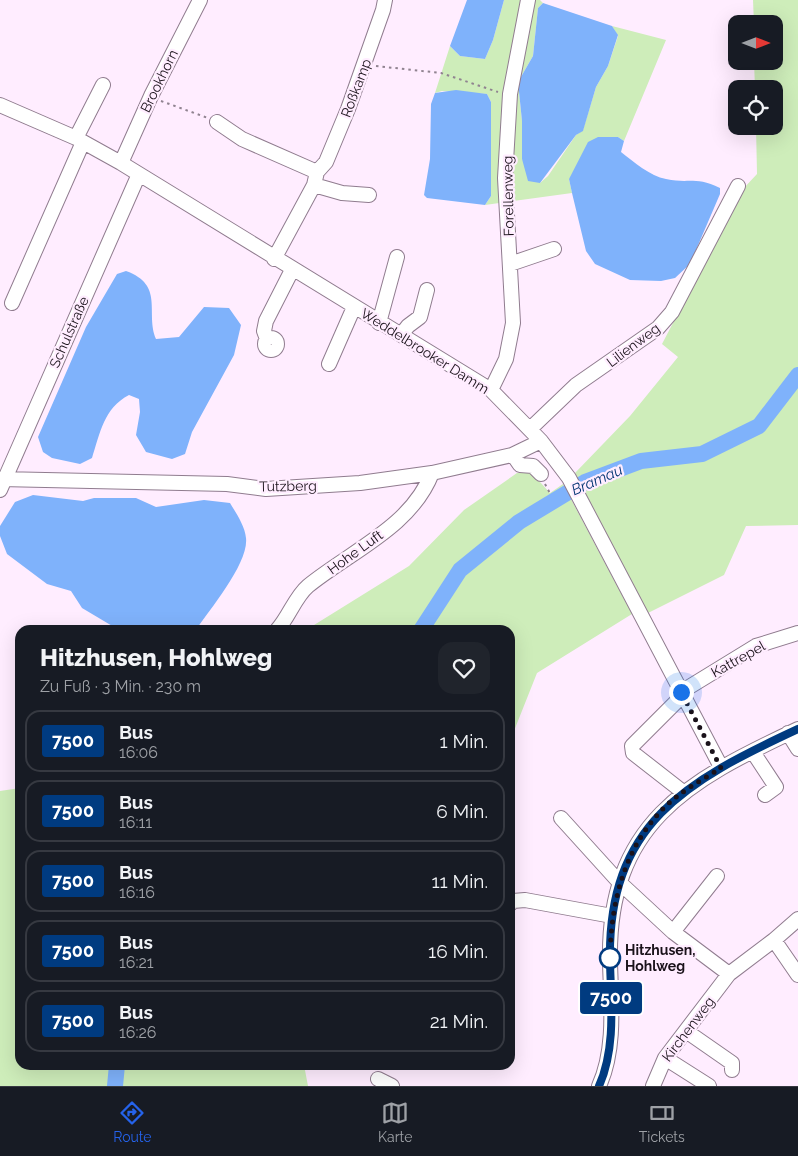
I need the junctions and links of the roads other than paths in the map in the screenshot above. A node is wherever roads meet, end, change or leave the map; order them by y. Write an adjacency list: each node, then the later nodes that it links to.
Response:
1 (200, 0): 8 (street, Brookhorn)
2 (385, 0): 10 (street, Roßkamp)
3 (528, 0): 16 (street, Forellenweg)
4 (103, 85): 7 (street)
5 (0, 105): 7 (street, Weddelbrooker Damm)
6 (217, 122): 10 (street)
7 (80, 140): 8 (street, Weddelbrooker Damm); 19 (street)
8 (120, 163): 9 (street, Weddelbrooker Damm)
9 (139, 174): 15 (street, Weddelbrooker Damm); 31 (street, Schulstraße)
10 (315, 178): 12 (street); 15 (street, Roßkamp)
11 (738, 186): 26 (street, Lilienweg)
12 (369, 196)
13 (554, 249): 16 (street)
14 (397, 257): 21 (street)
15 (274, 259): 17 (street, Weddelbrooker Damm)
16 (510, 264): 25 (street, Forellenweg)
17 (292, 270): 20 (street, Weddelbrooker Damm); 23 (street)
18 (427, 290): 22 (street)
19 (12, 303)
20 (354, 308): 21 (street, Weddelbrooker Damm); 24 (street)
21 (379, 323): 22 (street, Weddelbrooker Damm)
22 (401, 335): 25 (street, Weddelbrooker Damm)
23 (267, 339)
24 (329, 364)
25 (491, 390): 26 (street, Weddelbrooker Damm)
26 (530, 429): 27 (street, Weddelbrooker Damm)
27 (541, 441): 28 (street, Tutzberg); 34 (street, Weddelbrooker Damm)
28 (513, 455): 29 (street, Tutzberg); 30 (street)
29 (432, 473): 31 (street, Tutzberg); 32 (street, Hohe Luft)
30 (541, 474)
31 (1, 483)
32 (280, 625)
33 (798, 633): 34 (street, Kattrepel)
34 (682, 693): 38 (street, Weddelbrooker Damm); 39 (street, Kattrepel)
35 (793, 731): 36 (street); 37 (street)
36 (798, 749)
37 (753, 752): 38 (street); 40 (street)
38 (721, 768): 39 (street)
39 (683, 792): 43 (street)
40 (765, 795)
41 (560, 818): 43 (street)
42 (716, 876): 47 (street)
43 (620, 882): 45 (street); 47 (street)
44 (515, 901): 45 (street)
45 (612, 916): 56 (street)
46 (798, 919): 48 (street, Kirchenweg)
47 (672, 932): 49 (street)
48 (774, 940): 49 (street, Kirchenweg); 50 (street)
49 (729, 974): 51 (street, Kirchenweg)
50 (798, 975)
51 (686, 1031): 52 (street, Kirchenweg); 53 (street)
52 (665, 1058): 57 (street, Kirchenweg); 58 (street)
53 (732, 1070)
54 (378, 1079): 55 (street)
55 (392, 1086)
56 (598, 1086)
57 (653, 1086)
58 (709, 1086)

